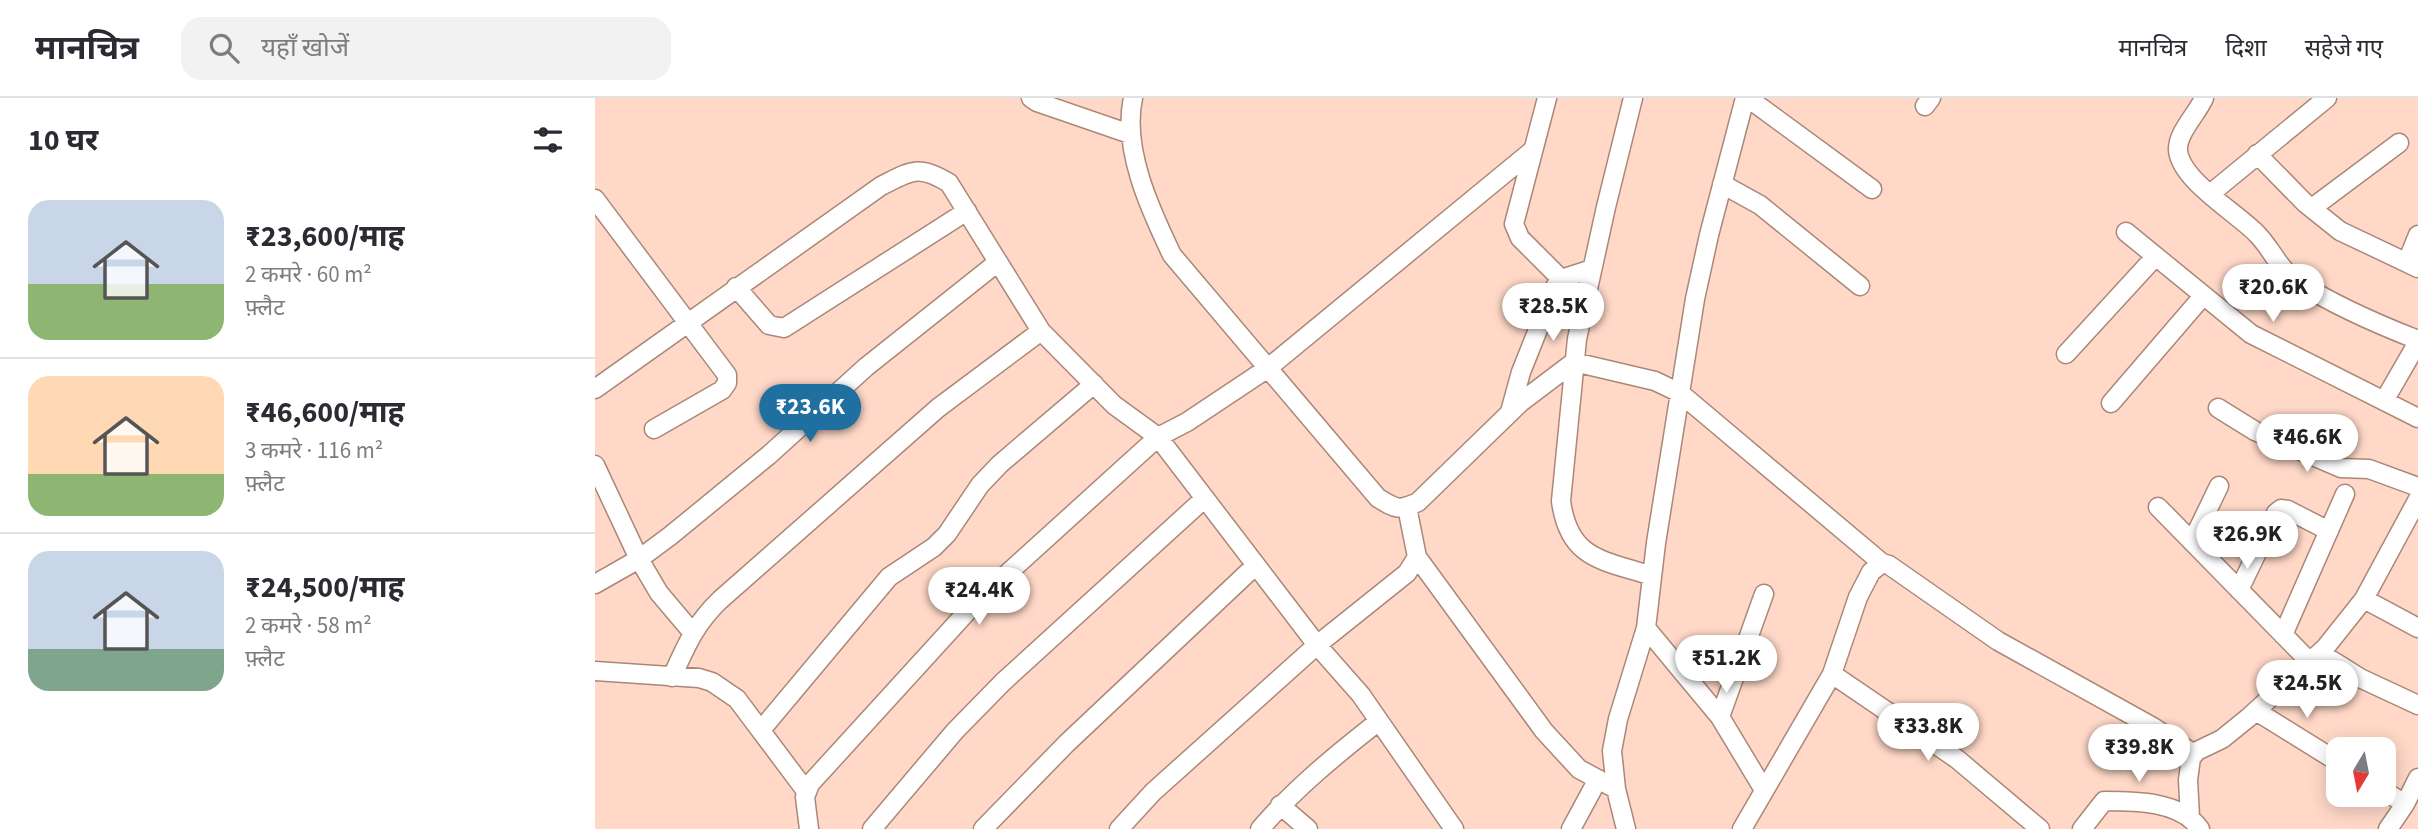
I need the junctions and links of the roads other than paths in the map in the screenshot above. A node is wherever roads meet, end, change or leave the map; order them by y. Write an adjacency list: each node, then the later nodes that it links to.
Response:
1 (1031, 98): 8 (street)
2 (1133, 98): 8 (street)
3 (1547, 98): 10 (street)
4 (1633, 98): 23 (street)
5 (1747, 98): 12 (street); 13 (street)
6 (2204, 98): 14 (street)
7 (2327, 98): 11 (street)
8 (1130, 134): 33 (street)
9 (2399, 143): 16 (street)
10 (1533, 150): 24 (street); 33 (street)
11 (2257, 154): 14 (street); 16 (street)
12 (1722, 184): 25 (street); 36 (street)
13 (1872, 189)
14 (2210, 194): 30 (street)
15 (595, 199): 28 (street)
16 (2312, 208): 22 (street)
17 (967, 211): 21 (street); 26 (street); 26 (street)
18 (2126, 232): 20 (street)
19 (2418, 234): 22 (street)
20 (2155, 257): 27 (street); 31 (street)
21 (998, 262): 29 (street); 56 (street)
22 (2412, 265)
23 (1592, 269): 24 (street); 32 (street)
24 (1561, 279): 40 (street)
25 (1860, 286)
26 (736, 287): 28 (street)
27 (2203, 296): 37 (street); 38 (street)
28 (686, 322): 35 (street); 42 (street)
29 (1041, 331): 34 (street); 66 (street)
30 (2418, 341): 37 (street)
31 (2066, 354)
32 (1574, 362): 36 (street); 40 (street); 59 (street)
33 (1268, 368): 43 (street); 51 (street)
34 (1094, 384): 43 (street); 77 (street)
35 (595, 389)
36 (1680, 393): 57 (street); 59 (street)
37 (2384, 401): 41 (street)
38 (2111, 403)
39 (2218, 408): 46 (street)
40 (1510, 412): 51 (street)
41 (2418, 418)
42 (654, 429)
43 (1158, 437): 49 (street); 84 (street)
44 (595, 465): 47 (street)
45 (2219, 486): 54 (street)
46 (2418, 487)
47 (600, 489): 56 (street)
48 (2346, 494): 53 (street)
49 (1205, 498): 58 (street); 90 (street)
50 (2418, 499): 63 (street)
51 (1407, 507): 55 (street)
52 (2158, 507): 54 (street)
53 (2329, 531): 61 (street); 67 (street)
54 (2192, 542): 61 (street)
55 (1417, 557): 68 (street); 81 (street)
56 (639, 559): 60 (street); 66 (street)
57 (1882, 564): 71 (street); 78 (street)
58 (1256, 565): 68 (street); 91 (street)
59 (1652, 576): 64 (street)
60 (595, 584)
61 (2239, 590): 67 (street)
62 (1764, 594): 75 (street)
63 (2364, 599): 65 (street); 69 (street)
64 (1646, 628): 75 (street); 82 (street)
65 (2418, 628)
66 (692, 632): 72 (street)
67 (2283, 635): 69 (street)
68 (1317, 645): 76 (street); 92 (street)
69 (2315, 657): 73 (street); 74 (street)
70 (595, 671): 72 (street)
71 (1832, 674): 83 (street); 99 (street)
72 (672, 677): 77 (street)
73 (2418, 705)
74 (2256, 710): 78 (street); 79 (street)
75 (1720, 717): 83 (street)
76 (1379, 721): 87 (street); 95 (street)
77 (761, 730): 84 (street)
78 (2195, 754): 88 (street)
79 (2326, 754)
80 (2418, 778): 86 (street)
81 (1598, 779): 82 (street); 96 (street)
82 (1616, 789): 97 (street)
83 (1764, 790): 98 (street)
84 (806, 791): 89 (street)
85 (2396, 798): 86 (street)
86 (2405, 804): 101 (street)
87 (1280, 805): 93 (street); 94 (street)
88 (2195, 823): 100 (street)
89 (809, 829)
90 (872, 829)
91 (983, 829)
92 (1119, 829)
93 (1260, 829)
94 (1308, 829)
95 (1454, 829)
96 (1571, 829)
97 (1626, 829)
98 (1742, 829)
99 (2040, 829)
100 (2082, 829)
101 (2388, 829)

